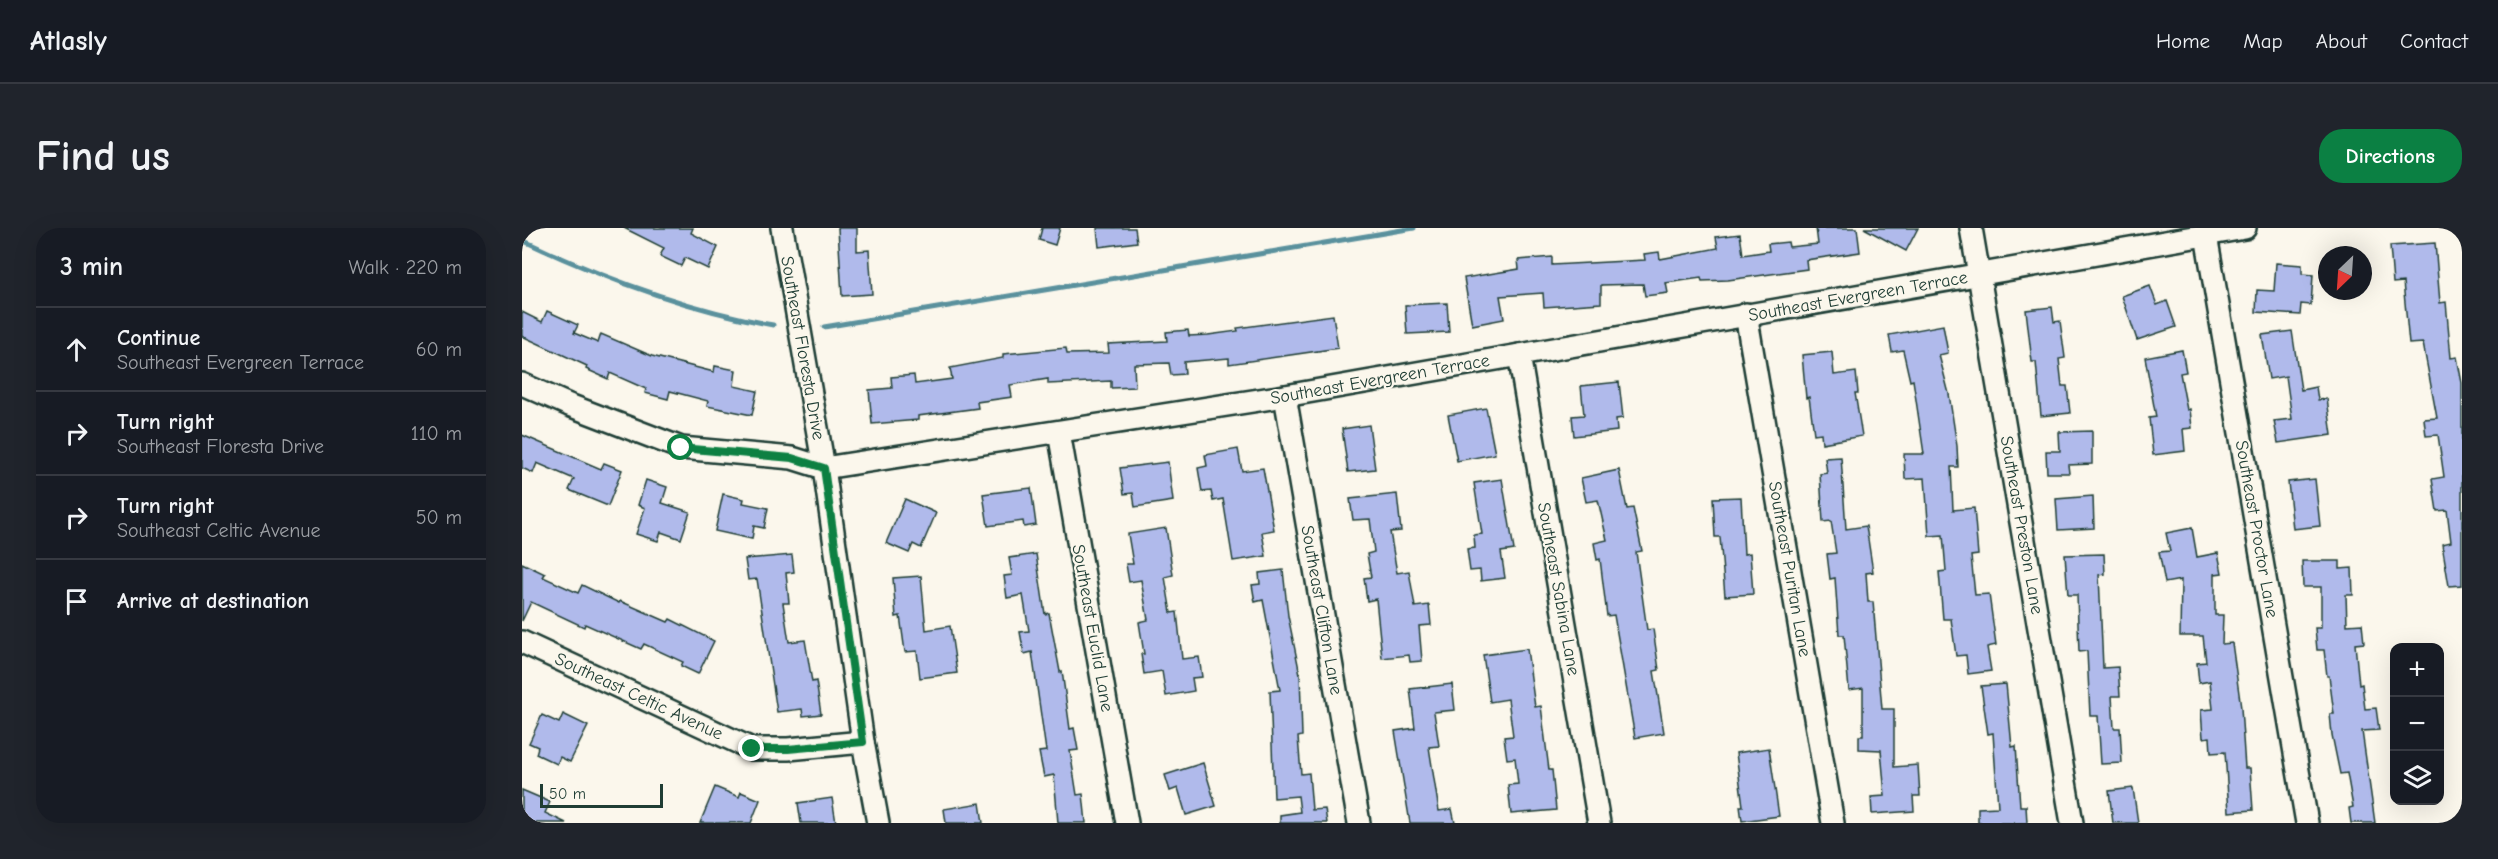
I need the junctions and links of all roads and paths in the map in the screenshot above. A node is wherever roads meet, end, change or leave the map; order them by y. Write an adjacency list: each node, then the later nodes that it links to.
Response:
1 (782, 228): 11 (street, Southeast Floresta Drive)
2 (1971, 228): 5 (street, Southeast Preston Lane)
3 (2246, 228): 4 (street, Southeast Evergreen Terrace)
4 (2206, 235): 5 (street, Southeast Evergreen Terrace); 20 (street, Southeast Proctor Lane)
5 (1979, 275): 6 (street, Southeast Evergreen Terrace); 19 (street, Southeast Preston Lane)
6 (1746, 314): 7 (street, Southeast Evergreen Terrace); 18 (street, Southeast Puritan Lane)
7 (1519, 355): 9 (street, Southeast Evergreen Terrace); 17 (street, Southeast Sabina Lane)
8 (522, 384): 11 (street, Southeast Evergreen Terrace)
9 (1285, 396): 10 (street, Southeast Evergreen Terrace); 16 (street, Southeast Clifton Lane)
10 (1059, 432): 11 (street, Southeast Evergreen Terrace); 15 (street, Southeast Euclid Lane)
11 (824, 468): 13 (street, Southeast Floresta Drive)
12 (522, 642): 13 (street, Southeast Celtic Avenue)
13 (863, 742): 14 (street, Southeast Floresta Drive)
14 (878, 823)
15 (1127, 823)
16 (1359, 823)
17 (1599, 823)
18 (1833, 823)
19 (2072, 823)
20 (2307, 823)

